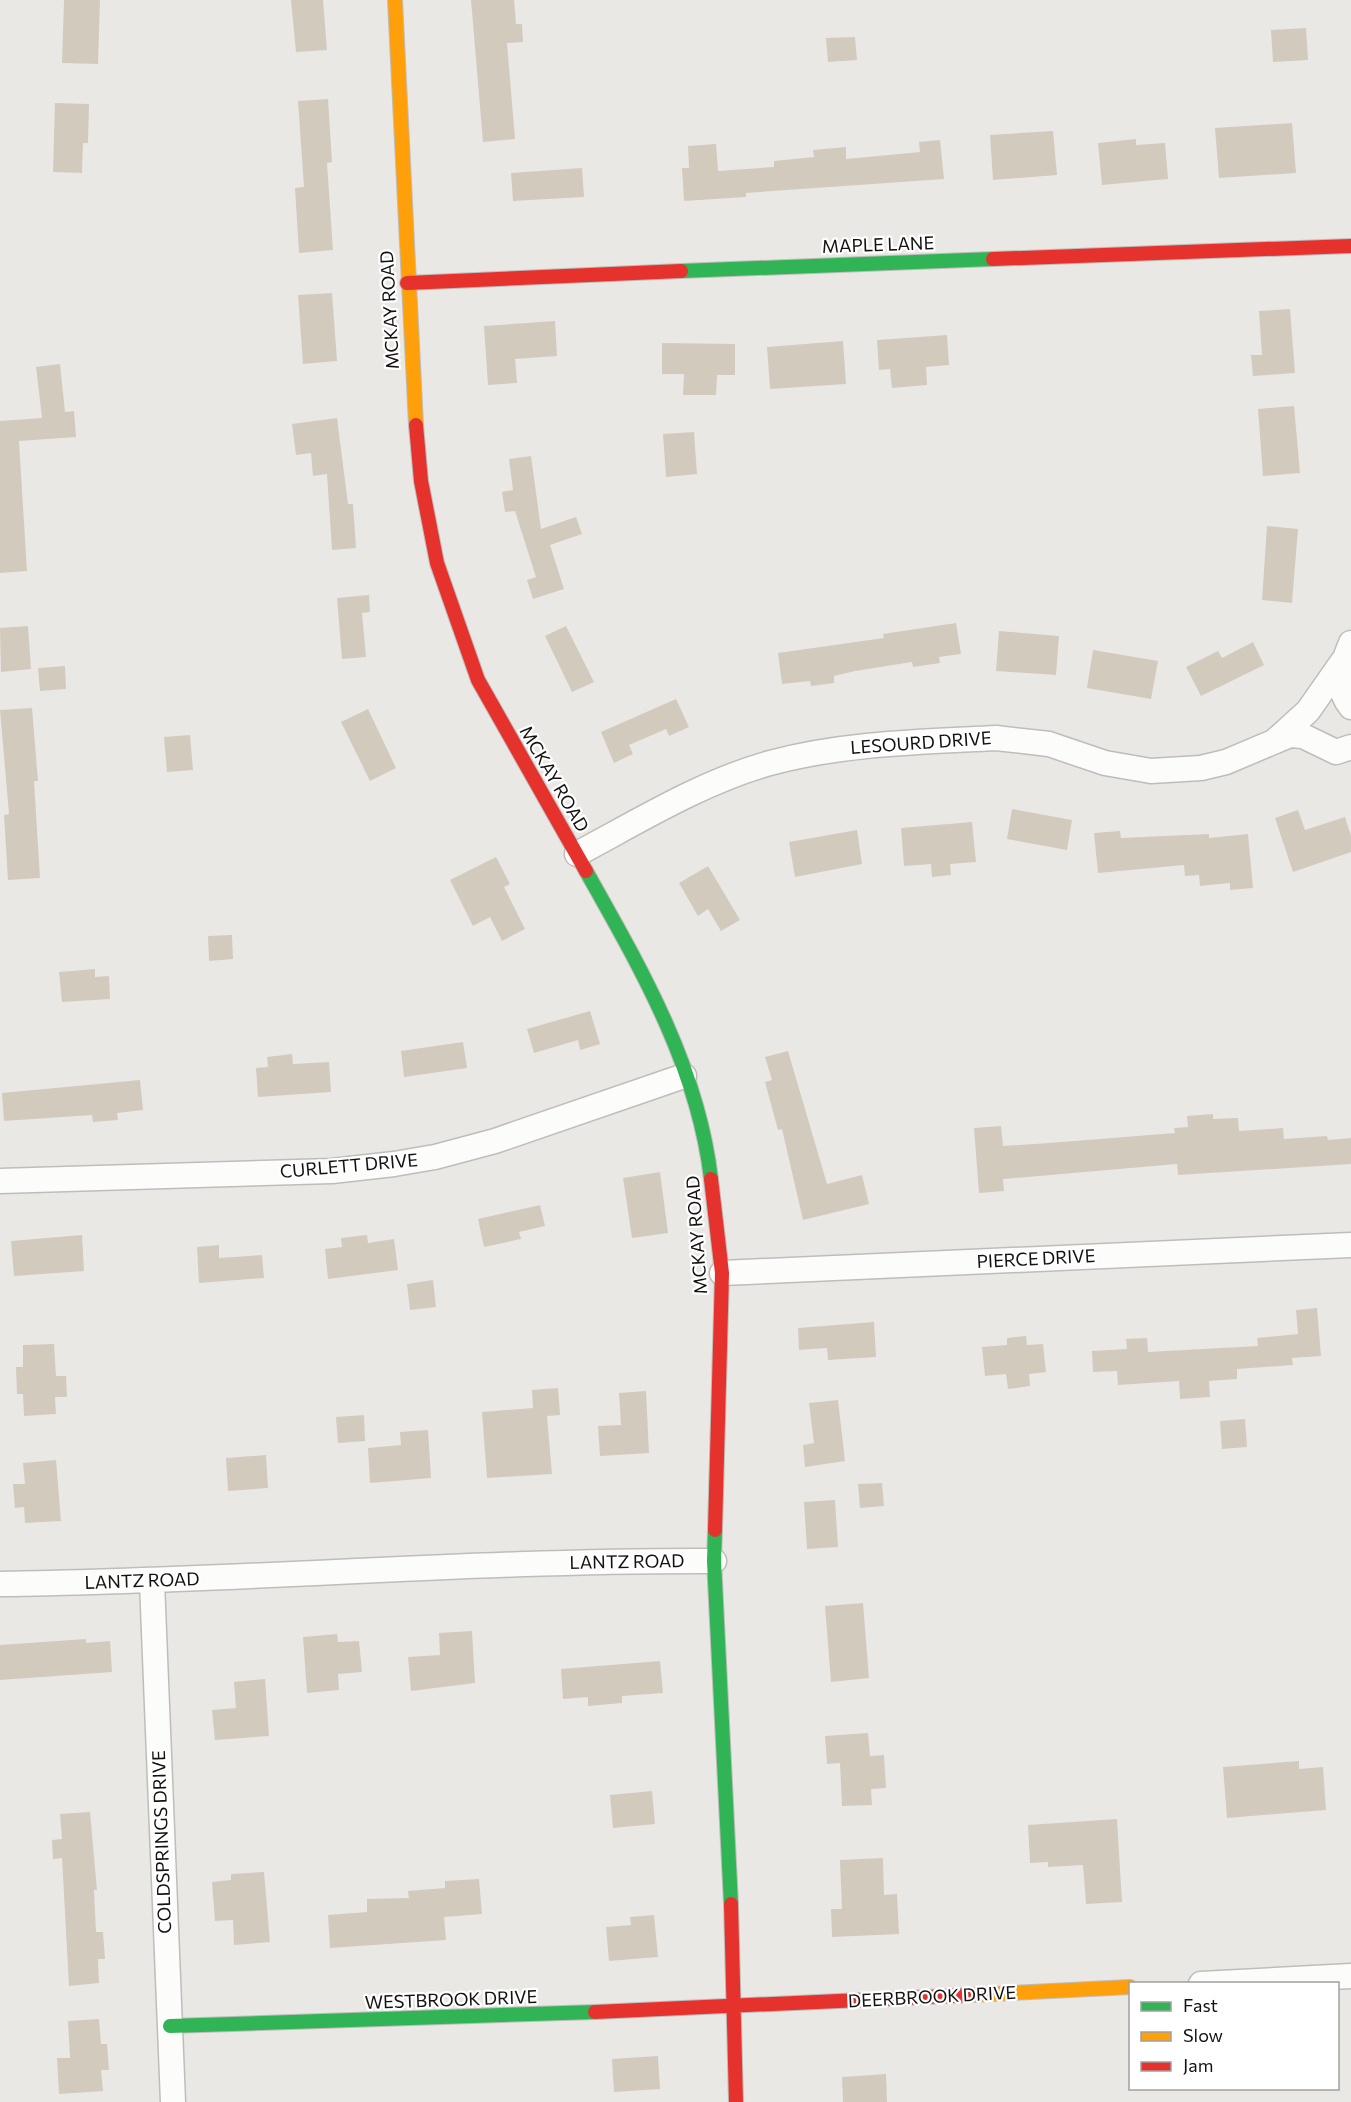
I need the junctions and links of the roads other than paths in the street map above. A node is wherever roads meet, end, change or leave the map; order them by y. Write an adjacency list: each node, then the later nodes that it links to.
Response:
1 (395, 0): 3 (street, MCKAY ROAD)
2 (1351, 246): 3 (street, MAPLE LANE)
3 (407, 283): 8 (street, MCKAY ROAD)
4 (1347, 652): 5 (street, LESOURD DRIVE); 6 (street, LESOURD DRIVE)
5 (1351, 707)
6 (1277, 739): 7 (street, LESOURD DRIVE); 8 (street, LESOURD DRIVE)
7 (1351, 747)
8 (578, 854): 9 (street, MCKAY ROAD)
9 (684, 1076): 10 (street, CURLETT DRIVE); 12 (street, MCKAY ROAD)
10 (0, 1181)
11 (1351, 1245): 12 (street, PIERCE DRIVE)
12 (722, 1273): 13 (street, MCKAY ROAD)
13 (714, 1561): 14 (street, LANTZ ROAD); 19 (street)
14 (152, 1582): 15 (street, LANTZ ROAD); 20 (street, COLDSPRINGS DRIVE)
15 (0, 1584)
16 (1351, 1976): 17 (street)
17 (1223, 1982)
18 (1129, 1987): 19 (street, DEERBROOK DRIVE)
19 (733, 2008): 20 (street, WESTBROOK DRIVE); 22 (street)
20 (170, 2026): 21 (street, COLDSPRINGS DRIVE)
21 (173, 2102)
22 (736, 2102)

